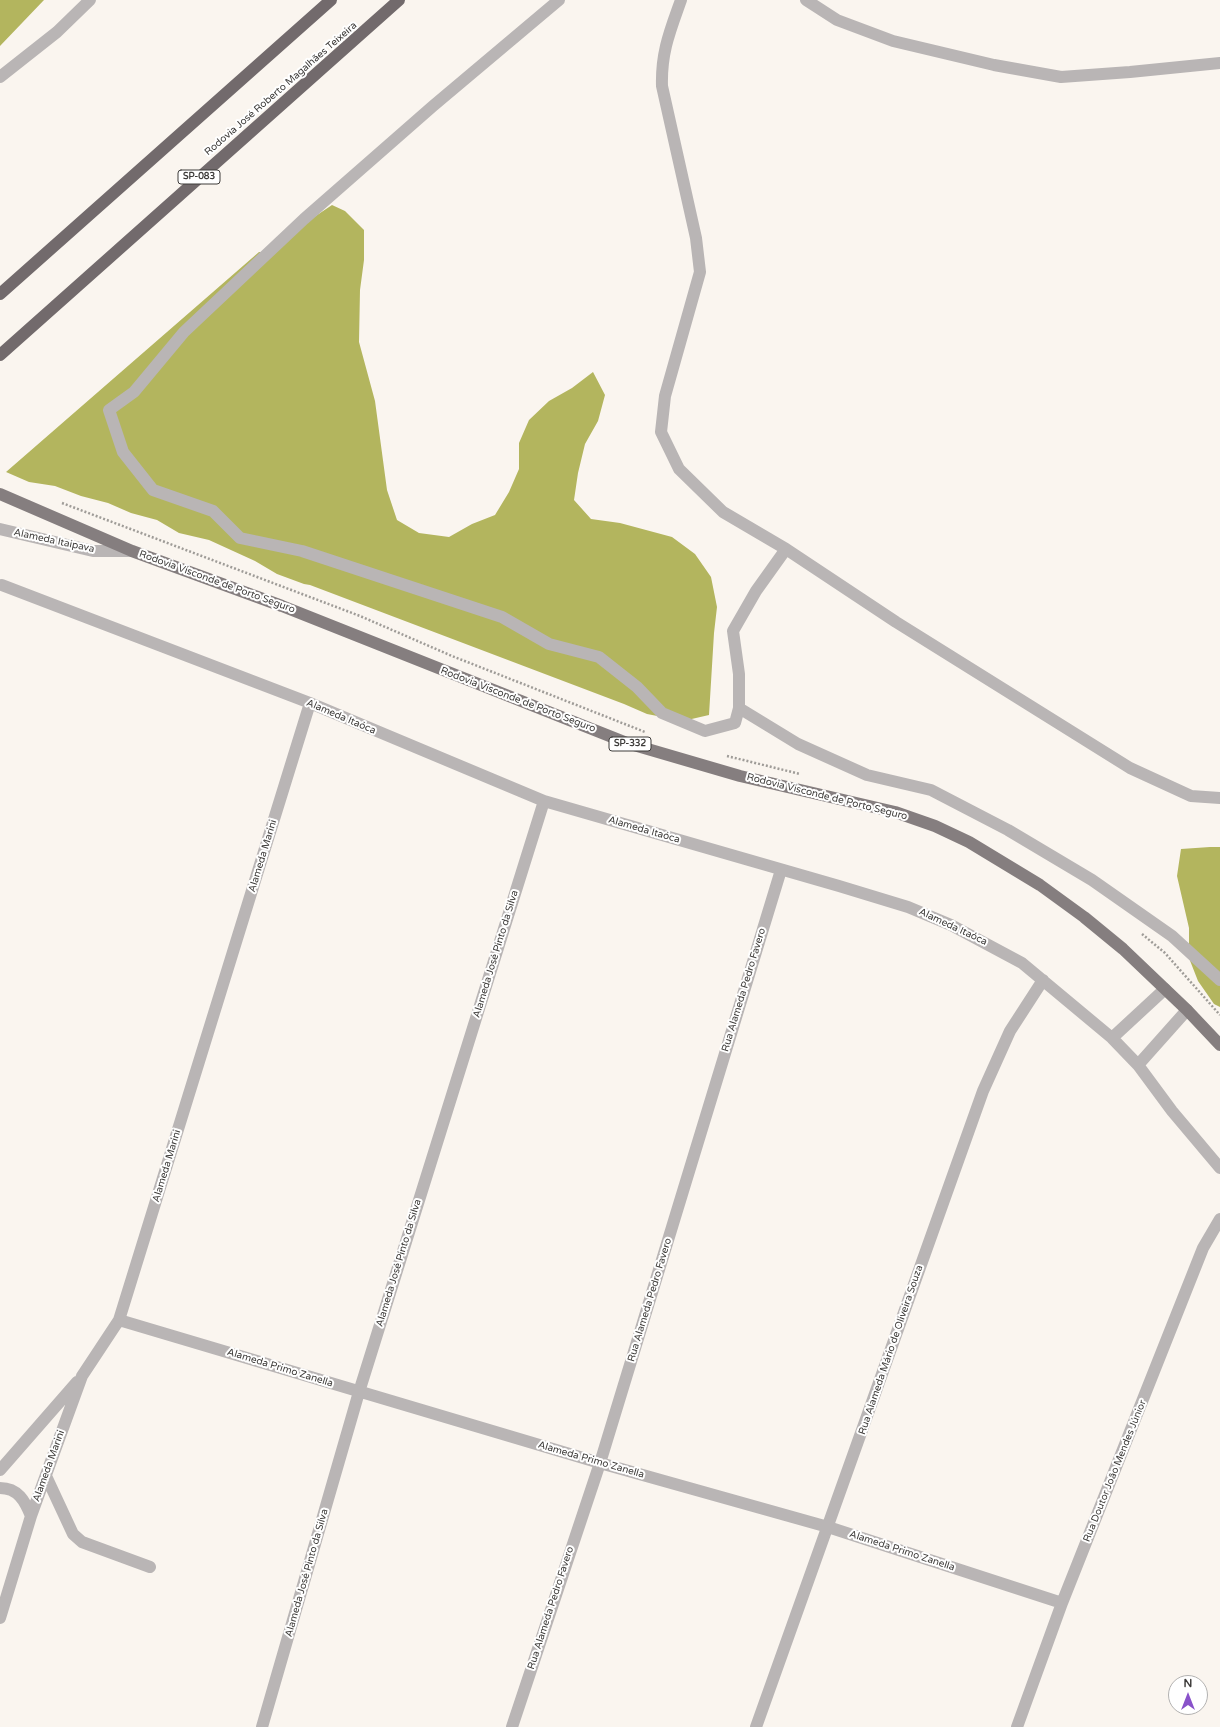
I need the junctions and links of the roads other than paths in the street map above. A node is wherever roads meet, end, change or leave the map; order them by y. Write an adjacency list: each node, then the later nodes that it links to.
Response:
1 (90, 0): 8 (street)
2 (331, 0): 9 (highway)
3 (399, 0): 10 (highway, Rodovia José Roberto Magalhães Teixeira / SP-083)
4 (558, 0): 17 (street)
5 (681, 0): 13 (street)
6 (806, 0): 7 (street)
7 (1220, 63)
8 (0, 77)
9 (0, 294)
10 (0, 355)
11 (0, 494): 14 (main road, Rodovia Visconde de Porto Seguro / SP-332)
12 (0, 529): 14 (street, Alameda Itaipava)
13 (786, 549): 17 (street); 18 (street)
14 (132, 550): 23 (main road, Rodovia Visconde de Porto Seguro / SP-332)
15 (2, 585): 16 (street, Alameda Itaóca)
16 (310, 703): 19 (street, Alameda Itaóca); 30 (street, Alameda Marini)
17 (739, 708): 22 (street)
18 (1220, 798)
19 (544, 801): 20 (street, Alameda Itaóca); 32 (street, Alameda José Pinto da Silva)
20 (781, 870): 21 (street, Alameda Itaóca); 33 (street, Rua Alameda Pedro Favero)
21 (1042, 980): 25 (street, Alameda Itaóca); 38 (street, Rua Alameda Mário de Oliveira Souza)
22 (1220, 980)
23 (1165, 989): 24 (main road, Rodovia Visconde de Porto Seguro / SP-332); 25 (street)
24 (1187, 1010): 26 (main road, Rodovia Visconde de Porto Seguro / SP-332); 27 (street)
25 (1112, 1038): 27 (street, Alameda Itaóca)
26 (1220, 1045)
27 (1138, 1065): 28 (street, Alameda Itaóca)
28 (1220, 1168)
29 (1220, 1219): 40 (street, Rua Doutor João Mendes Júnior)
30 (119, 1320): 31 (street, Alameda Marini); 32 (street, Alameda Primo Zanella)
31 (82, 1376): 34 (street); 35 (street, Alameda Marini)
32 (359, 1392): 33 (street, Alameda Primo Zanella); 42 (street, Alameda José Pinto da Silva)
33 (600, 1463): 38 (street, Alameda Primo Zanella); 43 (street, Rua Alameda Pedro Favero)
34 (0, 1470)
35 (46, 1476): 37 (street, Alameda Marini); 39 (street)
36 (0, 1488): 37 (street)
37 (31, 1516): 41 (street, Alameda Marini)
38 (828, 1528): 40 (street, Alameda Primo Zanella); 44 (street, Rua Alameda Mário de Oliveira Souza)
39 (150, 1567)
40 (1062, 1603): 45 (street, Rua Doutor João Mendes Júnior)
41 (0, 1618)
42 (262, 1727)
43 (512, 1727)
44 (756, 1727)
45 (1017, 1727)

